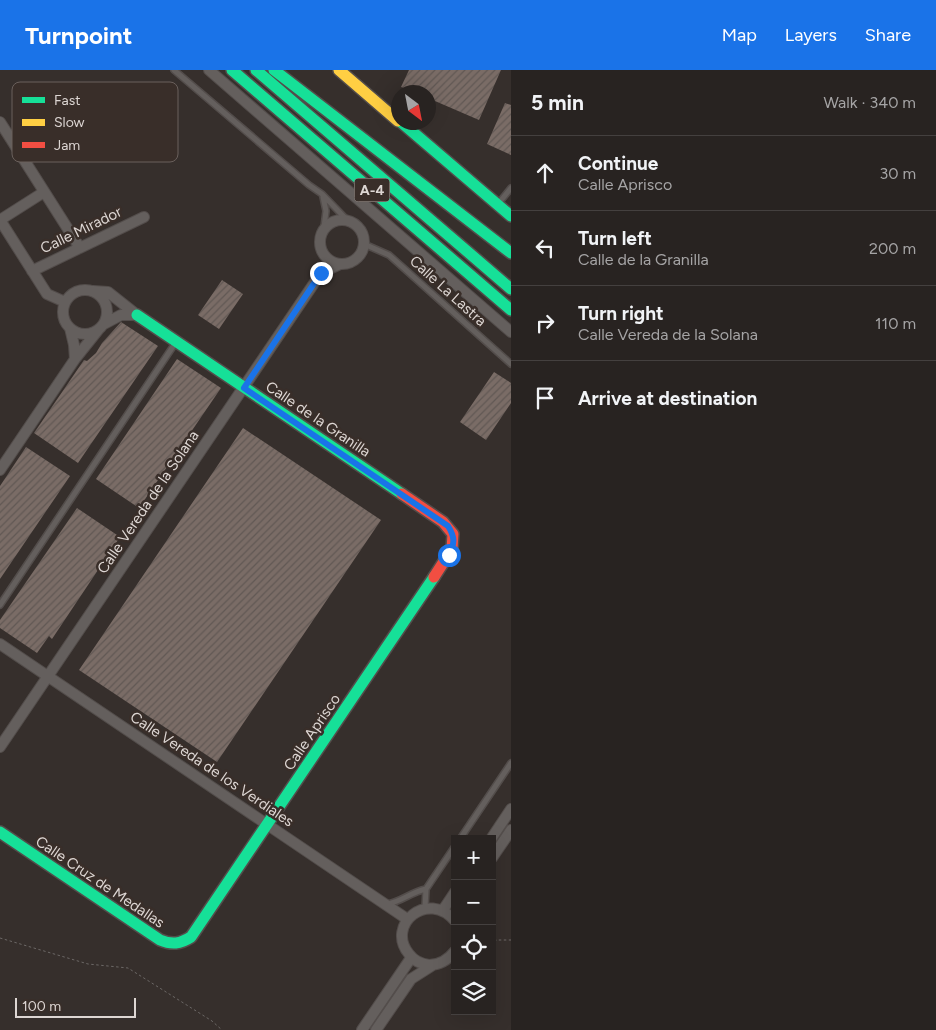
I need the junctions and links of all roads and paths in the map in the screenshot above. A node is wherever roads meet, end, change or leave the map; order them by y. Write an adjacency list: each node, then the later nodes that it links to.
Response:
1 (174, 70): 14 (lane)
2 (209, 70): 35 (street)
3 (232, 70): 31 (main road, A-4)
4 (256, 70): 28 (main road, A-4)
5 (274, 70): 24 (main road)
6 (339, 70): 7 (main road)
7 (391, 114)
8 (0, 122): 10 (street)
9 (409, 130): 15 (main road)
10 (12, 141)
11 (25, 162): 13 (street)
12 (511, 188): 15 (lane)
13 (44, 192): 18 (street); 22 (street)
14 (322, 194): 19 (lane); 20 (lane)
15 (497, 204): 16 (main road)
16 (511, 216)
17 (144, 217): 22 (street, Calle Mirador)
18 (0, 220): 26 (street)
19 (347, 220): 20 (street); 21 (street)
20 (324, 227): 23 (street)
21 (364, 244): 25 (street); 38 (lane, Calle La Lastra)
22 (80, 248): 26 (street, Calle Mirador)
23 (322, 253): 25 (street); 27 (street)
24 (511, 254)
25 (340, 264): 27 (street)
26 (32, 271): 30 (street)
27 (321, 273): 39 (street, Calle Vereda de la Solana)
28 (511, 289)
29 (93, 291): 30 (street); 32 (street, Calle de la Granilla); 33 (street)
30 (66, 302): 34 (street)
31 (511, 310)
32 (137, 315): 33 (street); 36 (main road, Calle de la Granilla)
33 (101, 327): 34 (street); 37 (street)
34 (70, 328): 37 (street)
35 (511, 332)
36 (177, 342): 39 (main road, Calle de la Granilla); 42 (lane)
37 (75, 359): 40 (street)
38 (511, 364)
39 (244, 388): 41 (main road, Calle de la Granilla); 44 (street, Calle Vereda de la Solana)
40 (0, 470)
41 (454, 535): 48 (main road, Calle Aprisco)
42 (0, 605)
43 (0, 644): 44 (street, Calle Vereda de los Verdiales)
44 (48, 677): 45 (street, Calle Vereda de la Solana); 48 (street, Calle Vereda de los Verdiales)
45 (0, 747)
46 (511, 763): 51 (lane)
47 (511, 809): 52 (street)
48 (267, 825): 57 (street, Calle Vereda de los Verdiales); 65 (main road, Calle Aprisco)
49 (511, 830): 54 (street)
50 (0, 832): 65 (main road, Calle Cruz de Medallas)
51 (463, 835)
52 (494, 835)
53 (451, 852): 55 (lane)
54 (496, 852)
55 (426, 890): 57 (lane); 58 (lane)
56 (451, 898): 59 (street)
57 (384, 904): 61 (street, Calle Vereda de los Verdiales)
58 (425, 908): 59 (street); 61 (street)
59 (443, 910): 60 (street)
60 (451, 917)
61 (407, 919): 67 (street)
62 (0, 938): 69 (path)
63 (496, 940): 64 (path)
64 (511, 940)
65 (186, 941)
66 (451, 957): 68 (street)
67 (411, 958): 68 (street); 70 (street)
68 (433, 965): 71 (street)
69 (222, 1030)
70 (362, 1030)
71 (376, 1030)

